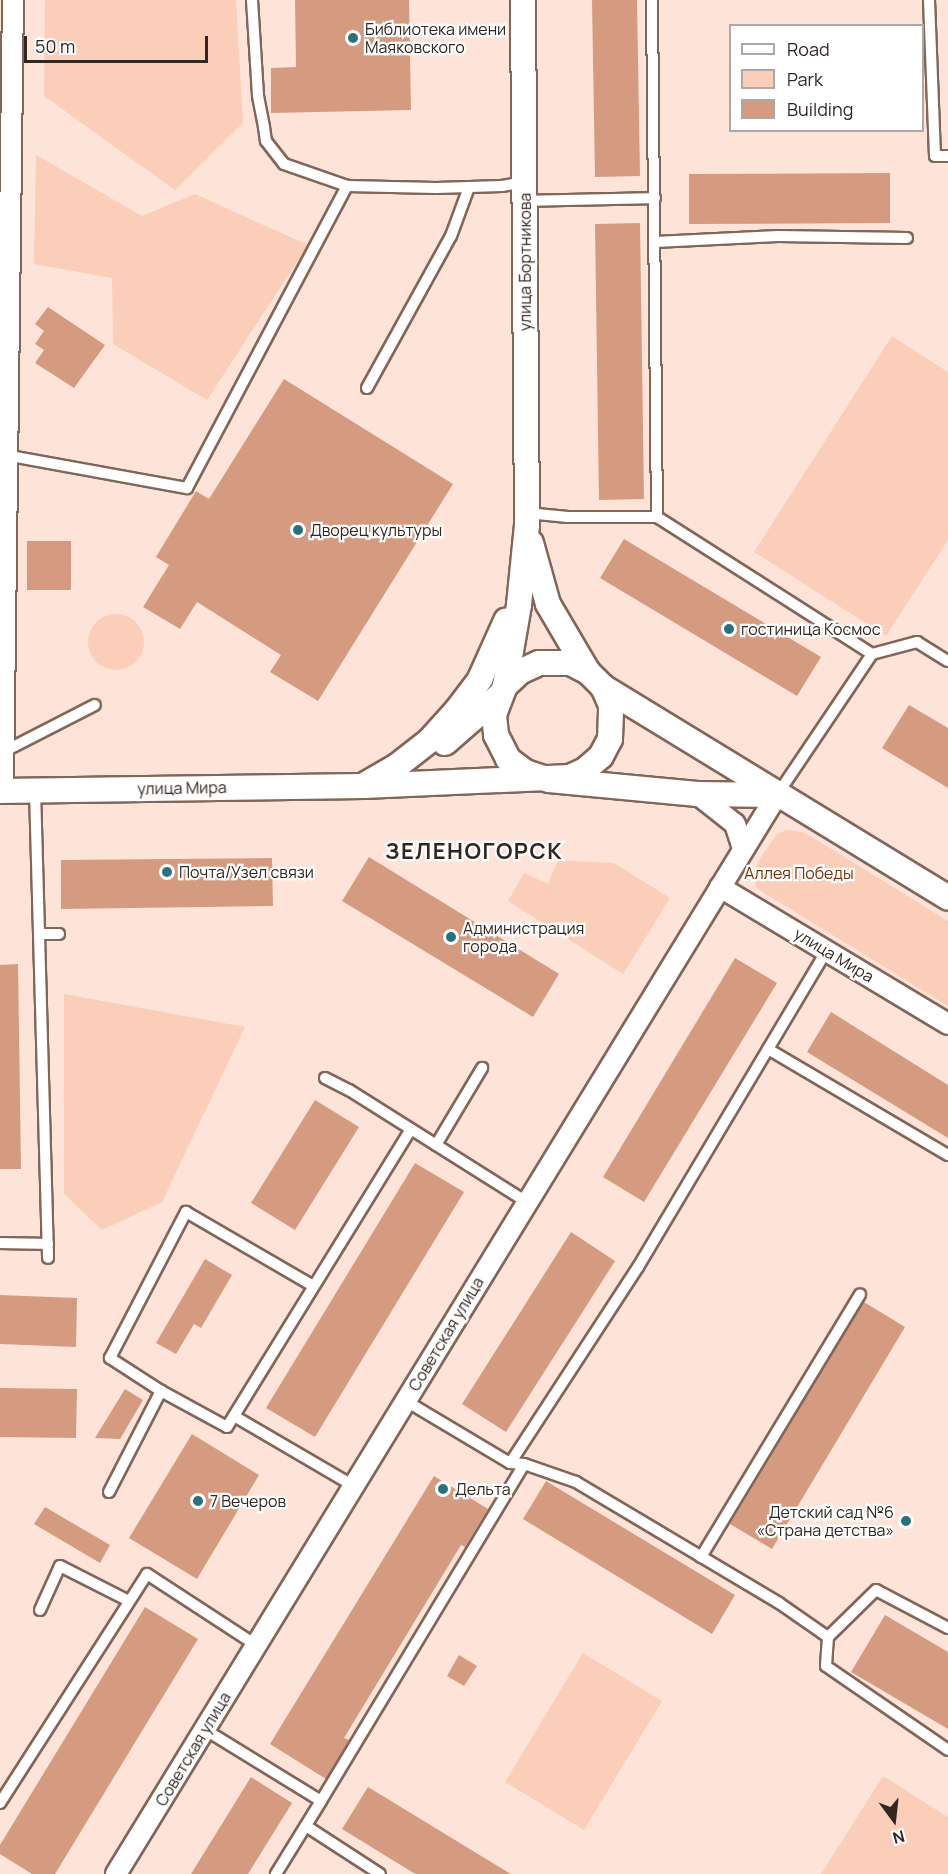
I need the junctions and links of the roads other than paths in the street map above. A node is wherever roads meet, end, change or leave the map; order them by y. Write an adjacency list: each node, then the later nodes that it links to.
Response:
1 (13, 0): 6 (street)
2 (252, 0): 8 (lane)
3 (523, 0): 10 (street, улица Бортникова)
4 (652, 0): 11 (lane)
5 (929, 0): 7 (lane)
6 (5, 125): 15 (street)
7 (948, 156)
8 (347, 186): 9 (lane); 15 (lane)
9 (469, 187): 10 (lane); 14 (lane)
10 (524, 191): 11 (lane); 17 (street, улица Бортникова)
11 (655, 198): 13 (lane)
12 (907, 238): 13 (lane)
13 (655, 242): 16 (lane)
14 (367, 388)
15 (3, 455): 23 (street)
16 (657, 517): 17 (lane); 18 (lane)
17 (527, 519): 20 (street); 21 (street); 25 (street)
18 (872, 654): 19 (lane); 29 (lane)
19 (948, 661)
20 (596, 679): 21 (street); 24 (street); 29 (street)
21 (502, 690): 24 (street); 25 (street)
22 (95, 705): 23 (lane)
23 (3, 752): 27 (street)
24 (549, 780): 25 (street, улица Мира); 28 (street)
25 (364, 786): 26 (street, улица Мира)
26 (35, 790): 27 (street, улица Мира); 34 (lane)
27 (1, 791)
28 (697, 794): 29 (street); 30 (street)
29 (777, 795): 30 (street, Советская улица); 32 (street)
30 (743, 849): 31 (street, Советская улица)
31 (720, 887): 35 (street, улица Мира); 43 (street, Советская улица)
32 (948, 898)
33 (59, 933): 34 (lane)
34 (39, 934): 45 (lane)
35 (827, 951): 36 (street, улица Мира); 37 (lane)
36 (948, 1024)
37 (768, 1049): 42 (lane); 52 (lane)
38 (482, 1068): 41 (lane)
39 (325, 1078): 40 (lane)
40 (411, 1129): 41 (lane); 47 (lane)
41 (436, 1145): 43 (lane)
42 (948, 1155)
43 (527, 1202): 50 (street, Советская улица)
44 (0, 1243): 45 (lane)
45 (48, 1244): 46 (lane)
46 (48, 1258)
47 (313, 1286): 49 (lane); 51 (lane)
48 (860, 1294): 56 (lane)
49 (161, 1391): 51 (lane); 55 (lane)
50 (406, 1401): 52 (lane); 54 (street, Советская улица)
51 (234, 1416): 54 (lane)
52 (510, 1463): 53 (lane)
53 (524, 1464): 56 (lane); 64 (lane)
54 (354, 1486): 61 (street, Советская улица)
55 (109, 1492)
56 (701, 1557): 60 (lane)
57 (129, 1601): 58 (lane); 61 (lane); 65 (lane)
58 (40, 1610)
59 (948, 1628): 60 (lane)
60 (828, 1637): 63 (lane)
61 (256, 1645): 62 (street, Советская улица)
62 (204, 1729): 64 (lane); 67 (street, Советская улица)
63 (948, 1750)
64 (321, 1801): 66 (lane)
65 (0, 1803)
66 (306, 1826): 68 (lane); 69 (lane)
67 (116, 1874)
68 (276, 1874)
69 (380, 1874)

